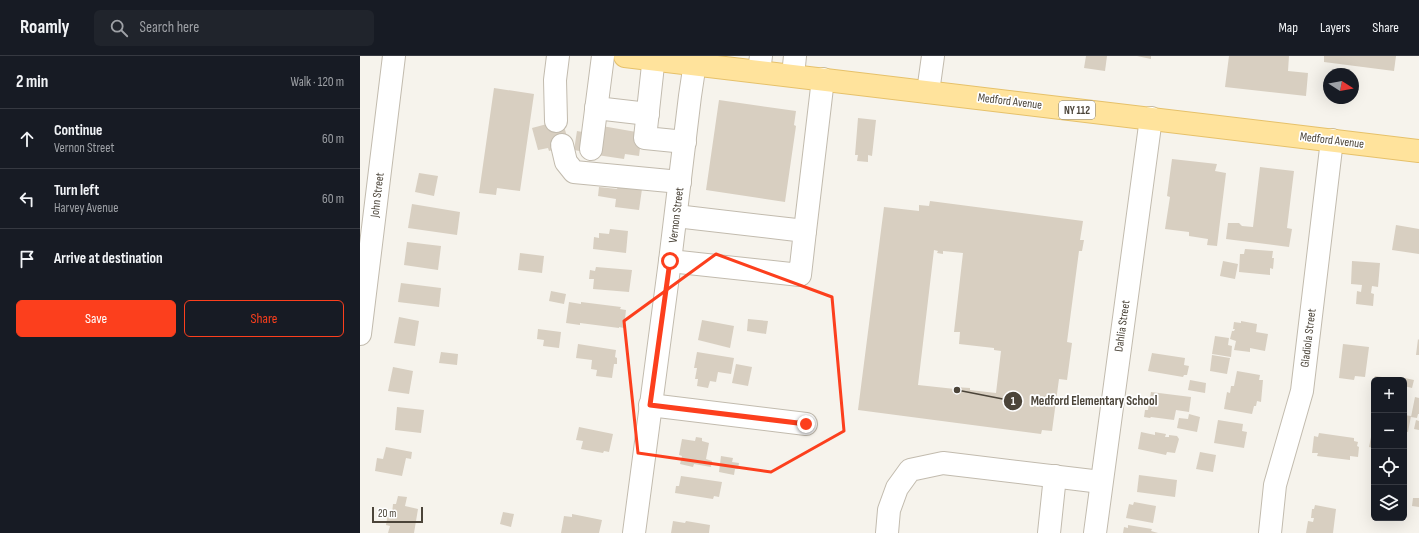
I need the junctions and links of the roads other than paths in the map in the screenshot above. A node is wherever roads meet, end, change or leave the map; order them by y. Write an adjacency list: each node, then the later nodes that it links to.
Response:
1 (394, 56): 25 (street, John Street)
2 (558, 56): 15 (street)
3 (603, 56): 12 (street)
4 (629, 56): 6 (main road, Medford Avenue / NY 112)
5 (933, 56): 11 (street)
6 (654, 58): 7 (main road, Medford Avenue / NY 112); 13 (street)
7 (696, 60): 8 (main road, Medford Avenue / NY 112); 17 (street, Vernon Street)
8 (760, 64): 9 (main road, Medford Avenue / NY 112)
9 (794, 66): 10 (main road, Medford Avenue / NY 112)
10 (823, 79): 11 (main road, Medford Avenue / NY 112); 23 (street)
11 (928, 92): 14 (main road, Medford Avenue / NY 112)
12 (596, 108): 13 (street); 19 (street)
13 (648, 114): 17 (street)
14 (1151, 118): 16 (main road, Medford Avenue / NY 112); 29 (street, Dahlia Street)
15 (556, 121)
16 (1332, 140): 20 (main road, Medford Avenue / NY 112); 34 (street, Gladiola Street)
17 (685, 142): 21 (street, Vernon Street)
18 (562, 145): 21 (street)
19 (591, 148)
20 (1419, 151)
21 (680, 182): 22 (street, Vernon Street)
22 (676, 216): 23 (street); 24 (street, Vernon Street)
23 (805, 232): 24 (street)
24 (670, 261): 26 (street, Vernon Street)
25 (360, 334)
26 (650, 405): 27 (street); 30 (street, Vernon Street)
27 (806, 424)
28 (1055, 476): 29 (street); 31 (street); 32 (street)
29 (1101, 482): 33 (street, Dahlia Street)
30 (634, 533)
31 (887, 533)
32 (1048, 533)
33 (1095, 533)
34 (1270, 533)

